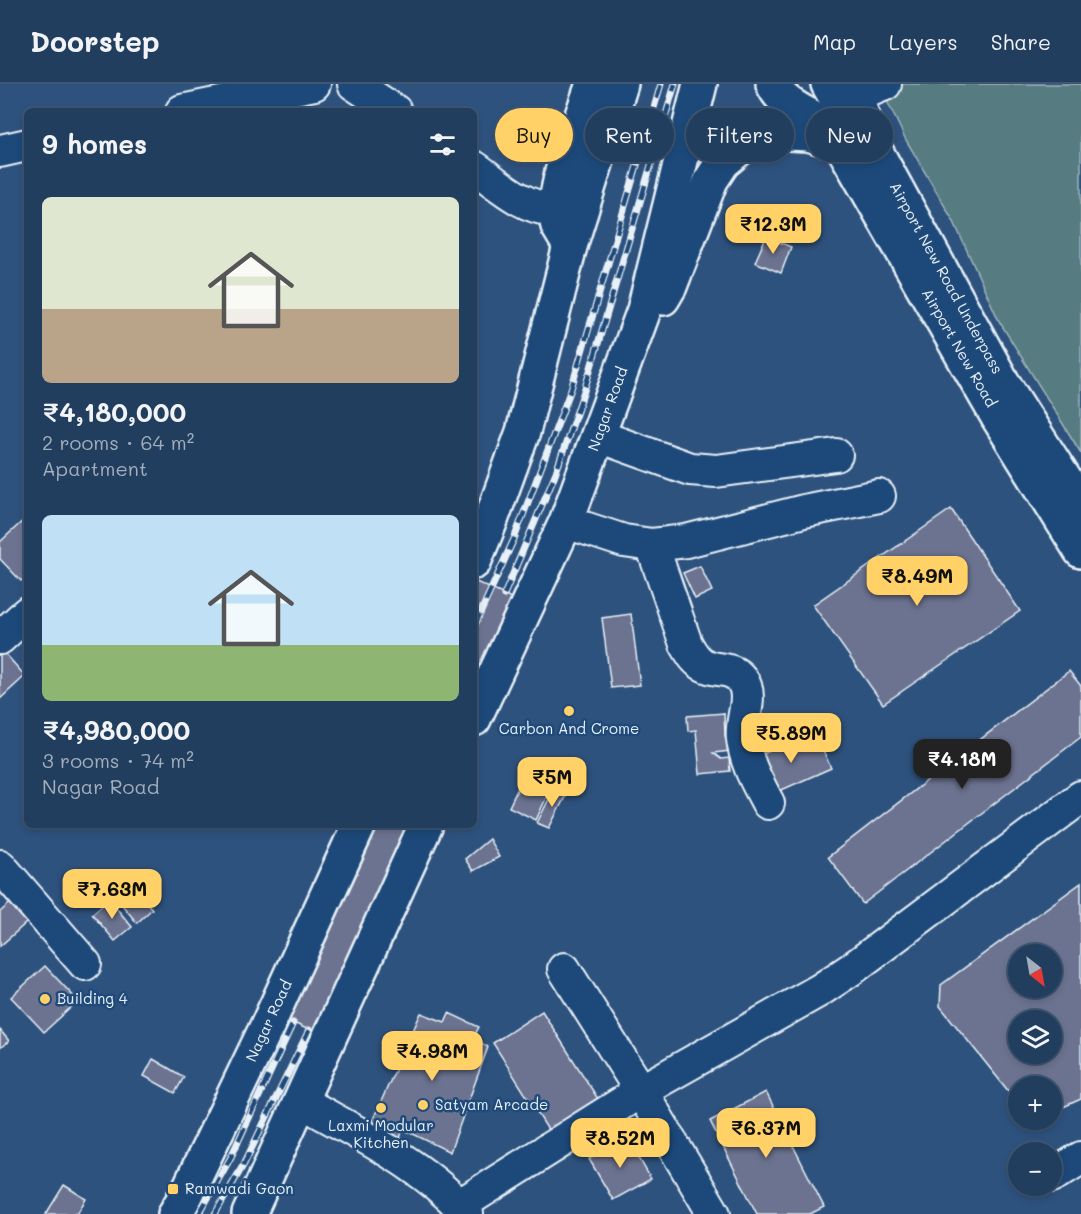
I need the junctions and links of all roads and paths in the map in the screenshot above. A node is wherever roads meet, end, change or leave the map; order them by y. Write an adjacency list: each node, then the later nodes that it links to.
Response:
1 (314, 84): 8 (street)
2 (354, 84): 9 (street)
3 (593, 84): 16 (main road)
4 (621, 84): 17 (main road)
5 (700, 84): 18 (main road, Nagar Road)
6 (773, 84): 10 (main road)
7 (855, 87): 19 (main road, Airport New Road Underpass)
8 (197, 108)
9 (390, 108)
10 (806, 113)
11 (806, 134): 18 (main road)
12 (24, 146): 13 (street)
13 (0, 151)
14 (852, 162): 27 (main road, Airport New Road)
15 (477, 169): 16 (street)
16 (554, 210): 17 (main road)
17 (570, 246): 26 (main road)
18 (636, 332): 20 (main road, Nagar Road)
19 (1003, 383): 23 (main road, Airport New Road)
20 (598, 436): 21 (street); 24 (main road, Nagar Road)
21 (836, 455)
22 (879, 496): 25 (street)
23 (1081, 505)
24 (566, 522): 25 (street); 30 (main road, Nagar Road)
25 (652, 545): 32 (street)
26 (477, 547)
27 (1081, 551)
28 (24, 616): 29 (street)
29 (0, 638)
30 (477, 712)
31 (1081, 797): 38 (street)
32 (768, 803)
33 (358, 828): 43 (main road, Nagar Road)
34 (425, 828): 39 (main road)
35 (0, 866): 36 (street)
36 (85, 964)
37 (564, 969): 38 (street)
38 (641, 1091): 42 (street); 45 (street)
39 (301, 1101): 42 (street); 44 (main road)
40 (1081, 1158): 41 (street)
41 (1062, 1170)
42 (464, 1209)
43 (174, 1214)
44 (249, 1214)
45 (714, 1214)

